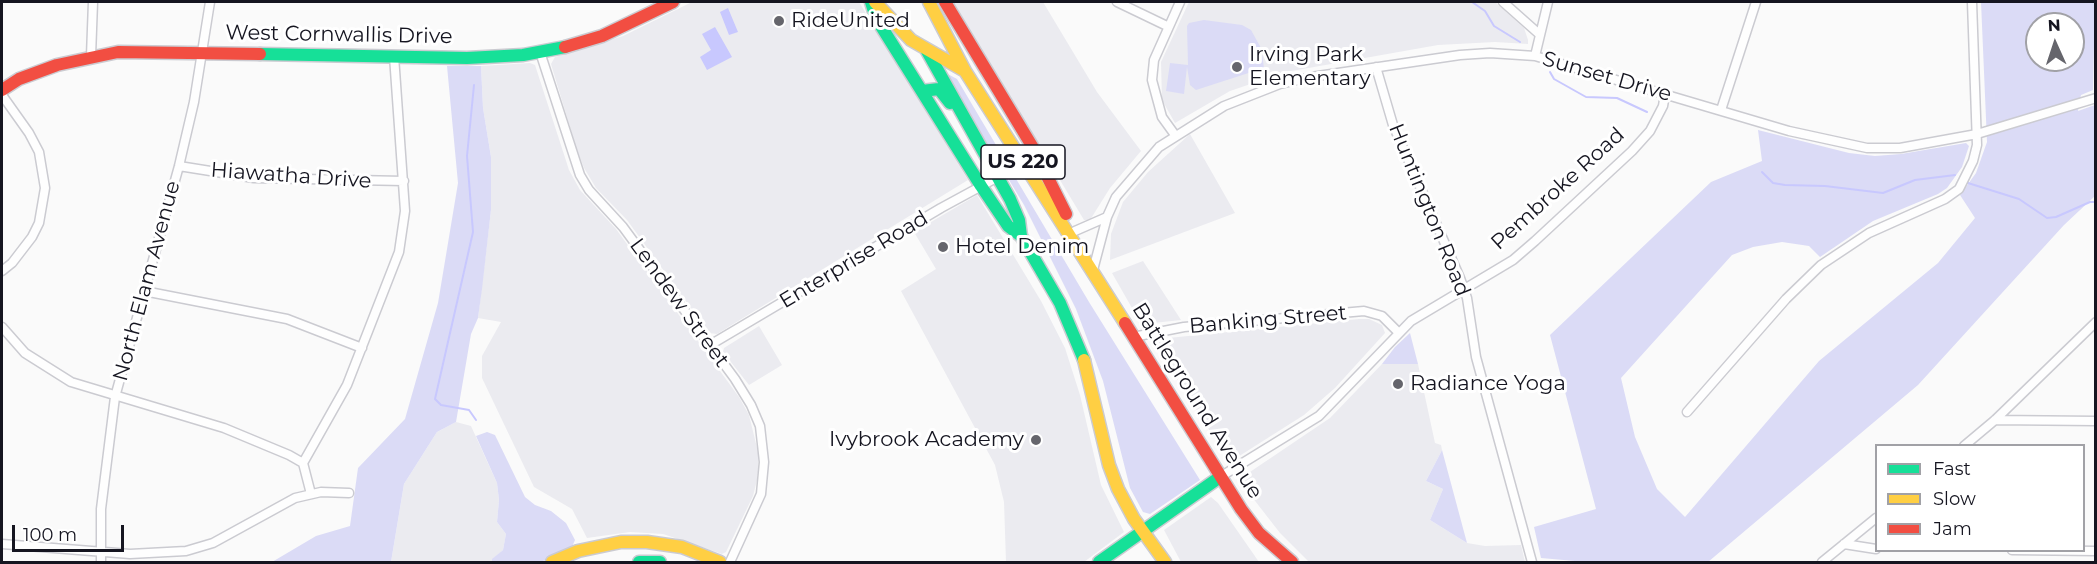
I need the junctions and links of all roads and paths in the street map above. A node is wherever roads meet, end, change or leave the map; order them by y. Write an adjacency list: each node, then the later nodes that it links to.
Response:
1 (93, 2): 18 (street)
2 (210, 2): 16 (street, North Elam Avenue)
3 (673, 2): 17 (main road, West Cornwallis Drive)
4 (873, 2): 15 (main road); 23 (main road)
5 (929, 2): 22 (main road, Battleground Avenue)
6 (945, 2): 35 (main road)
7 (1117, 2): 13 (street)
8 (1180, 2): 13 (street)
9 (1503, 2): 14 (street)
10 (1548, 2): 14 (street)
11 (1756, 2): 27 (street)
12 (1972, 2): 29 (street)
13 (1167, 26): 30 (street)
14 (1538, 33): 20 (street)
15 (927, 51): 22 (main road); 28 (main road)
16 (202, 52): 18 (main road, West Cornwallis Drive); 19 (main road, West Cornwallis Drive); 31 (street, North Elam Avenue)
17 (540, 52): 19 (main road, West Cornwallis Drive); 48 (street, Lendew Street)
18 (91, 56): 24 (main road, West Cornwallis Drive)
19 (394, 56): 33 (street)
20 (1535, 56): 21 (street, Sunset Drive); 25 (street, Sunset Drive)
21 (1376, 67): 30 (street, Sunset Drive); 42 (street, Huntington Road)
22 (965, 71): 35 (main road); 39 (main road, Battleground Avenue / US 220)
23 (922, 91): 28 (main road); 34 (main road)
24 (2, 93): 41 (street)
25 (1665, 94): 27 (street, Sunset Drive); 42 (street, Pembroke Road)
26 (2096, 98): 29 (street, Sunset Drive)
27 (1721, 110): 29 (street, Sunset Drive)
28 (974, 132): 32 (main road)
29 (1977, 134): 51 (street)
30 (1175, 135): 36 (street, Sunset Drive)
31 (179, 166): 33 (street, Hiawatha Drive); 43 (street, North Elam Avenue)
32 (998, 177): 34 (street, Enterprise Road); 38 (main road)
33 (404, 182): 49 (street)
34 (981, 186): 38 (main road); 48 (street, Enterprise Road)
35 (1066, 214): 37 (main road, Battleground Avenue / US 220)
36 (1107, 217): 37 (street); 40 (street, Sunset Drive)
37 (1075, 231): 39 (main road, Battleground Avenue / US 220)
38 (1021, 236): 60 (main road)
39 (1082, 251): 40 (main road, Battleground Avenue / US 220)
40 (1093, 270): 47 (main road, Battleground Avenue / US 220)
41 (2, 271)
42 (1464, 288): 46 (street, Pembroke Road); 74 (street, Huntington Road)
43 (144, 291): 49 (street); 50 (street, North Elam Avenue)
44 (2096, 322): 52 (street)
45 (2, 327): 50 (street)
46 (1398, 332): 47 (street, Banking Street); 56 (street, Pembroke Road)
47 (1133, 336): 56 (main road, Battleground Avenue / US 220)
48 (710, 345): 70 (street, Lendew Street)
49 (362, 348): 55 (street)
50 (115, 397): 55 (street); 64 (street, North Elam Avenue)
51 (1688, 412)
52 (1995, 420): 53 (street); 54 (street)
53 (2096, 421)
54 (1966, 444)
55 (303, 463): 58 (street)
56 (1220, 477): 60 (main road, Pembroke Road); 73 (main road, Battleground Avenue / US 220)
57 (349, 493): 58 (street)
58 (310, 494): 64 (street)
59 (1875, 519): 62 (street)
60 (1143, 531): 71 (main road, Pembroke Road); 72 (main road)
61 (2, 544): 64 (street)
62 (1844, 544): 63 (street); 75 (street)
63 (1875, 549)
64 (101, 553): 65 (street, North Elam Avenue)
65 (101, 562)
66 (552, 562): 69 (main road)
67 (639, 562): 68 (main road)
68 (660, 562)
69 (720, 562)
70 (730, 562)
71 (1099, 562)
72 (1165, 562)
73 (1292, 562)
74 (1532, 562)
75 (1822, 562)

